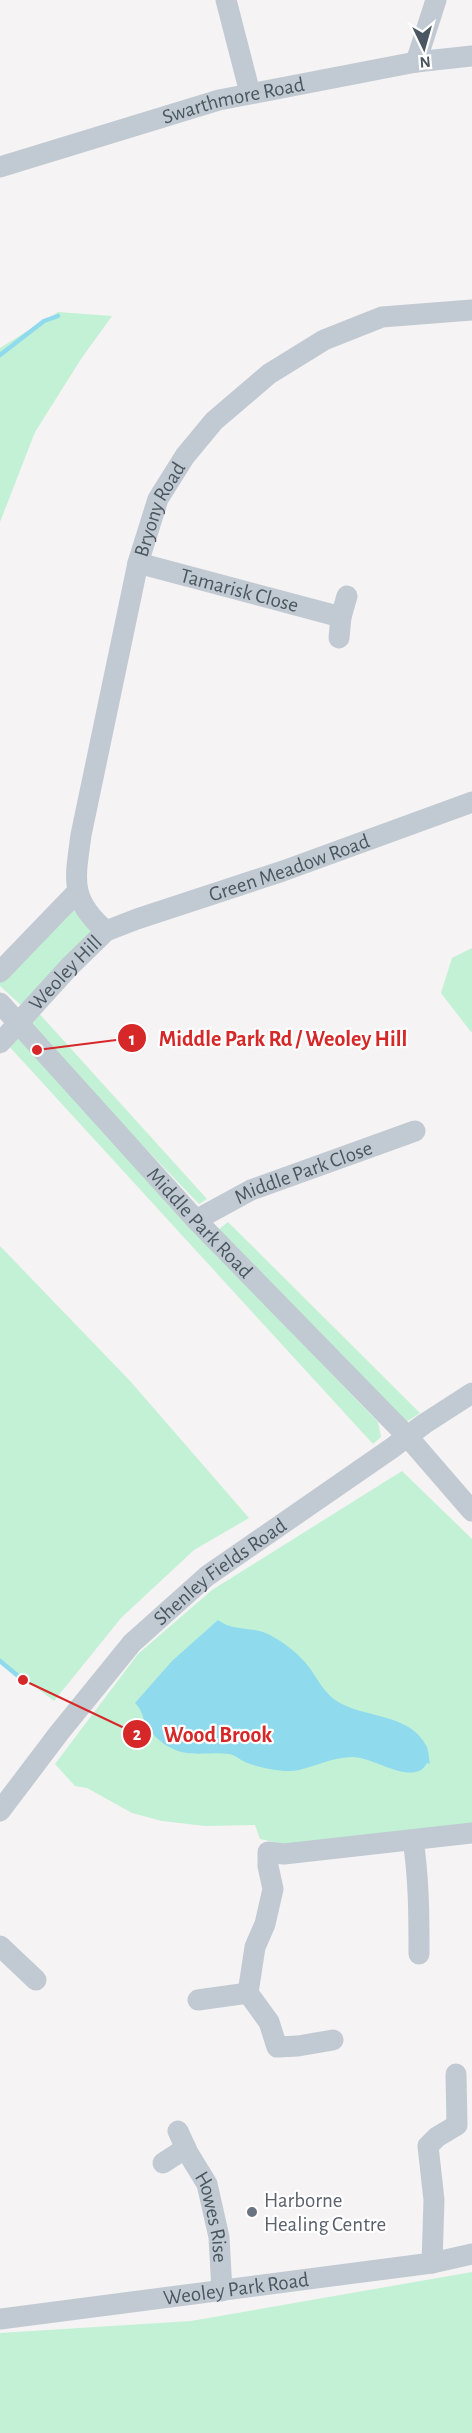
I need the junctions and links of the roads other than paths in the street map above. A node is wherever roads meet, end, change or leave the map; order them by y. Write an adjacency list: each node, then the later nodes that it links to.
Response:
1 (225, 0): 5 (street)
2 (436, 0): 4 (street)
3 (472, 56): 4 (street, Swarthmore Road)
4 (416, 62): 5 (street, Swarthmore Road)
5 (250, 93): 6 (street, Swarthmore Road)
6 (0, 167)
7 (472, 310): 8 (street, Bryony Road)
8 (138, 563): 9 (street, Tamarisk Close); 11 (street, Bryony Road)
9 (347, 596)
10 (472, 802): 12 (street, Green Meadow Road)
11 (77, 892): 12 (street, Bryony Road); 13 (street)
12 (106, 931): 15 (street, Weoley Hill)
13 (0, 972)
14 (0, 1004): 15 (street, Middle Park Road)
15 (18, 1023): 16 (street, Weoley Hill); 18 (street, Middle Park Road)
16 (0, 1043)
17 (415, 1131): 18 (street, Middle Park Close)
18 (196, 1220): 20 (street, Middle Park Road)
19 (472, 1393): 20 (street, Shenley Fields Road)
20 (407, 1436): 21 (street, Middle Park Road); 22 (street, Shenley Fields Road)
21 (472, 1511)
22 (3, 1804)
23 (472, 1833): 24 (street)
24 (413, 1840): 26 (street); 28 (street)
25 (0, 1946): 27 (street)
26 (419, 1954)
27 (36, 1980)
28 (248, 1994): 29 (street); 30 (street)
29 (198, 2000)
30 (333, 2040)
31 (456, 2074): 32 (street)
32 (465, 2126): 35 (street)
33 (163, 2163): 36 (street, Howes Rise)
34 (472, 2254): 35 (street, Weoley Park Road)
35 (432, 2263): 36 (street, Weoley Park Road)
36 (222, 2291): 37 (street, Weoley Park Road)
37 (0, 2319)

